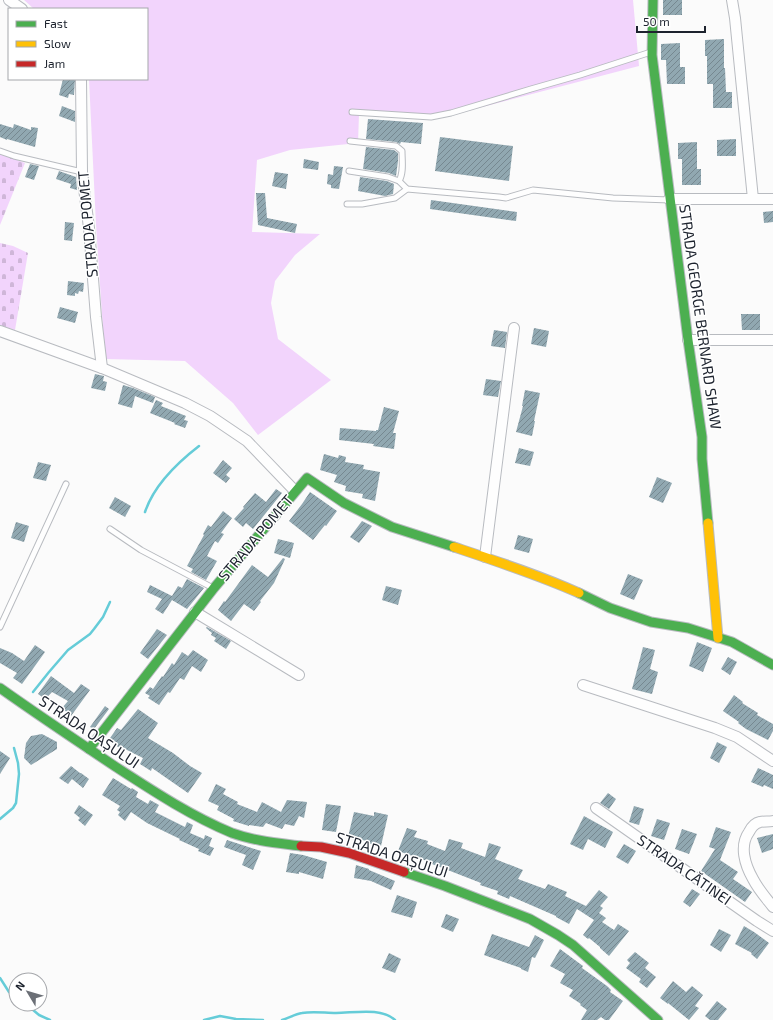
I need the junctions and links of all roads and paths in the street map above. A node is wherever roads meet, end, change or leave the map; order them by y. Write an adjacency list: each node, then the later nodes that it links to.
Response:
1 (9, 0): 4 (street)
2 (653, 0): 5 (street, STRADA GEORGE BERNARD SHAW)
3 (732, 0): 15 (street)
4 (21, 8)
5 (652, 52): 7 (lane); 14 (street, STRADA GEORGE BERNARD SHAW)
6 (81, 80): 11 (street, STRADA POMET)
7 (352, 112)
8 (350, 141): 12 (lane)
9 (0, 151): 11 (lane)
10 (349, 171): 12 (lane)
11 (82, 172): 22 (street, STRADA POMET)
12 (399, 181): 13 (lane)
13 (407, 189): 14 (lane); 17 (lane)
14 (670, 199): 15 (street); 20 (street, STRADA GEORGE BERNARD SHAW)
15 (753, 199): 16 (street)
16 (773, 199)
17 (347, 204)
18 (514, 328): 26 (street)
19 (0, 331): 22 (street, STRADA POMET)
20 (688, 340): 21 (street); 30 (street, STRADA GEORGE BERNARD SHAW)
21 (773, 340)
22 (102, 368): 24 (street, STRADA POMET)
23 (66, 484): 29 (lane)
24 (296, 491): 26 (street); 27 (street, STRADA POMET)
25 (110, 529): 27 (lane)
26 (485, 557): 30 (street)
27 (214, 588): 28 (street, STRADA POMET)
28 (195, 612): 32 (street); 35 (street, STRADA POMET)
29 (0, 627)
30 (718, 638): 31 (street)
31 (773, 665)
32 (299, 675)
33 (583, 685): 36 (street)
34 (0, 688): 35 (street, STRADA OAȘULUI)
35 (89, 749): 41 (street, STRADA OAȘULUI)
36 (773, 760)
37 (596, 808): 40 (street, STRADA CĂTINEI)
38 (773, 821): 39 (street)
39 (773, 907)
40 (773, 931)
41 (658, 1020)

